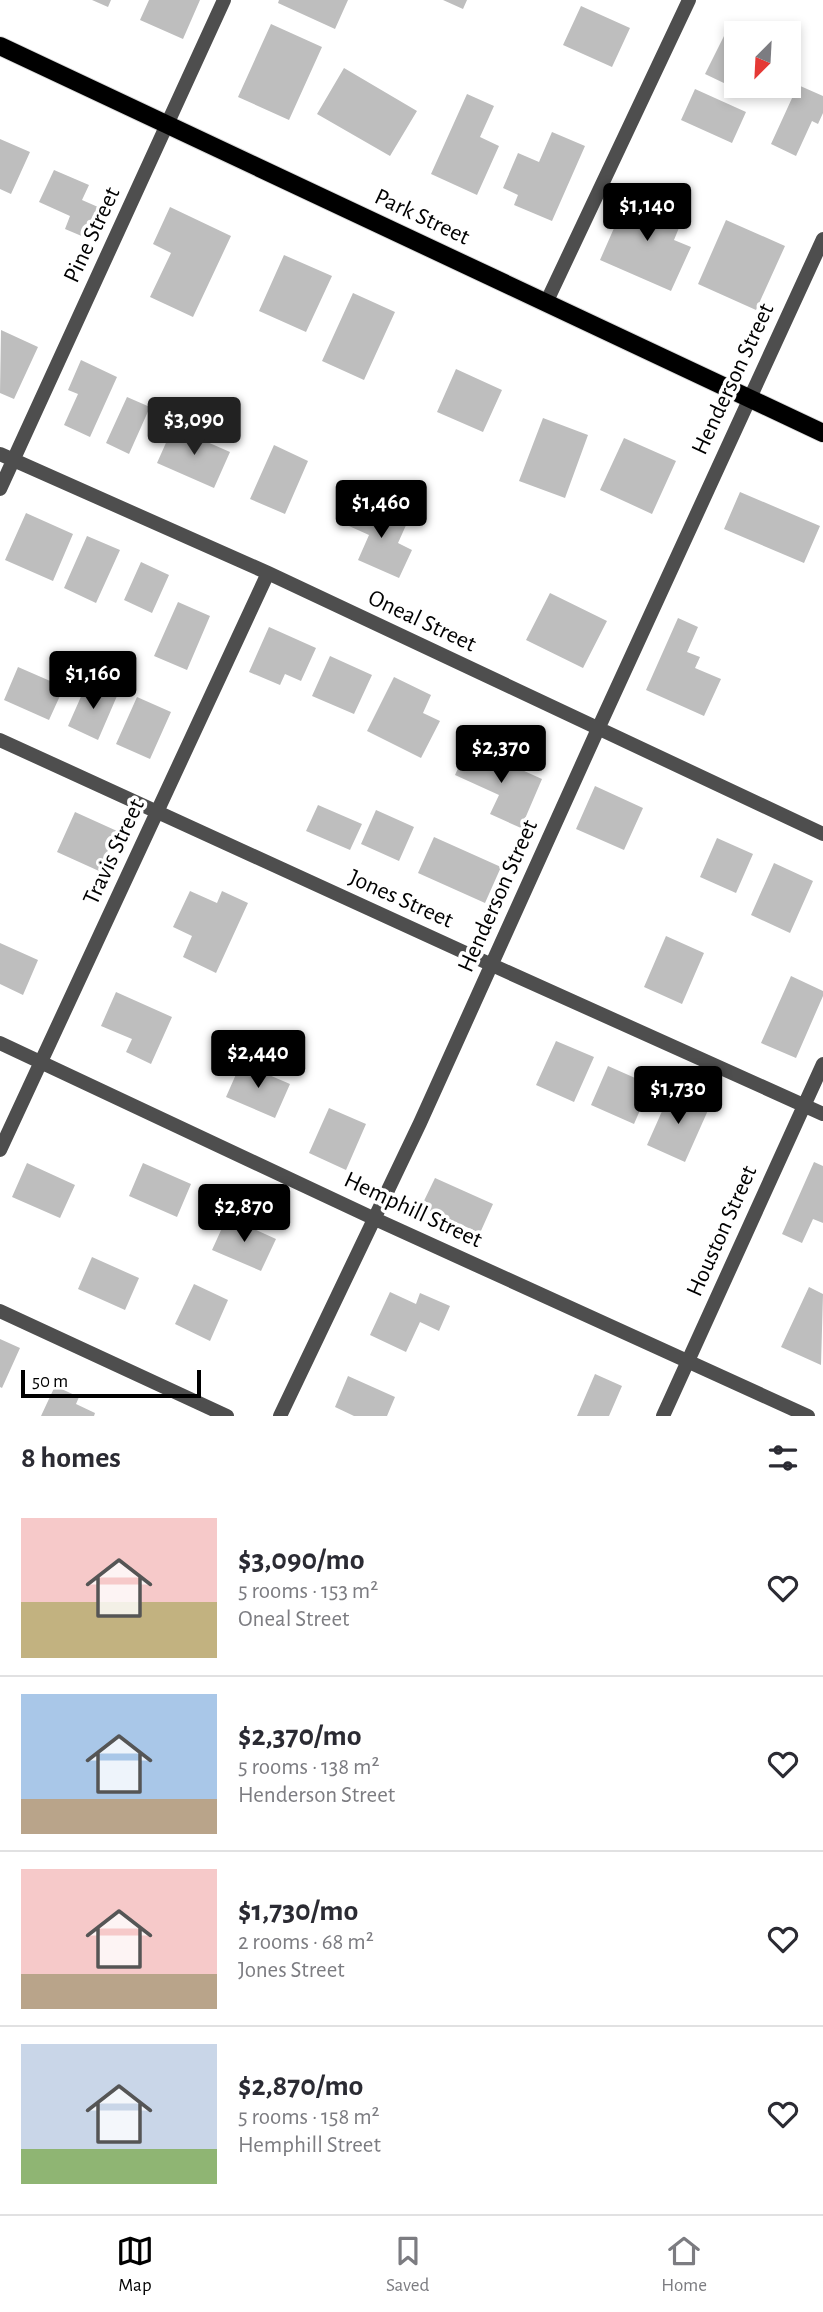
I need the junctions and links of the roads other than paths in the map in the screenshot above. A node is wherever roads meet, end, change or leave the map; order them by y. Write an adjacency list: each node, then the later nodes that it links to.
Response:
1 (224, 0): 4 (street, Pine Street)
2 (689, 0): 6 (street)
3 (0, 46): 4 (main road, Park Street)
4 (168, 125): 6 (main road, Park Street); 9 (street, Pine Street)
5 (823, 239): 7 (street, Henderson Street)
6 (546, 303): 7 (main road, Park Street)
7 (750, 399): 8 (main road, Park Street); 12 (street, Henderson Street)
8 (823, 433)
9 (7, 457): 10 (street, Pine Street); 11 (street, Oneal Street)
10 (0, 489)
11 (268, 573): 12 (street, Oneal Street); 14 (street, Travis Street)
12 (597, 729): 15 (street, Oneal Street); 16 (street, Henderson Street)
13 (0, 740): 14 (street, Jones Street)
14 (157, 813): 16 (street, Jones Street); 18 (street, Travis Street)
15 (823, 834)
16 (492, 965): 20 (street, Jones Street); 23 (street, Henderson Street)
17 (0, 1043): 18 (street, Hemphill Street)
18 (41, 1062): 22 (street, Travis Street); 23 (street, Hemphill Street)
19 (823, 1064): 20 (street, Houston Street)
20 (804, 1106): 21 (street, Jones Street); 25 (street, Houston Street)
21 (823, 1114)
22 (0, 1150)
23 (375, 1219): 25 (street, Hemphill Street); 27 (street, Henderson Street)
24 (0, 1311): 26 (street)
25 (688, 1361): 28 (street, Houston Street); 29 (street, Hemphill Street)
26 (227, 1416)
27 (280, 1416)
28 (663, 1416)
29 (808, 1416)

